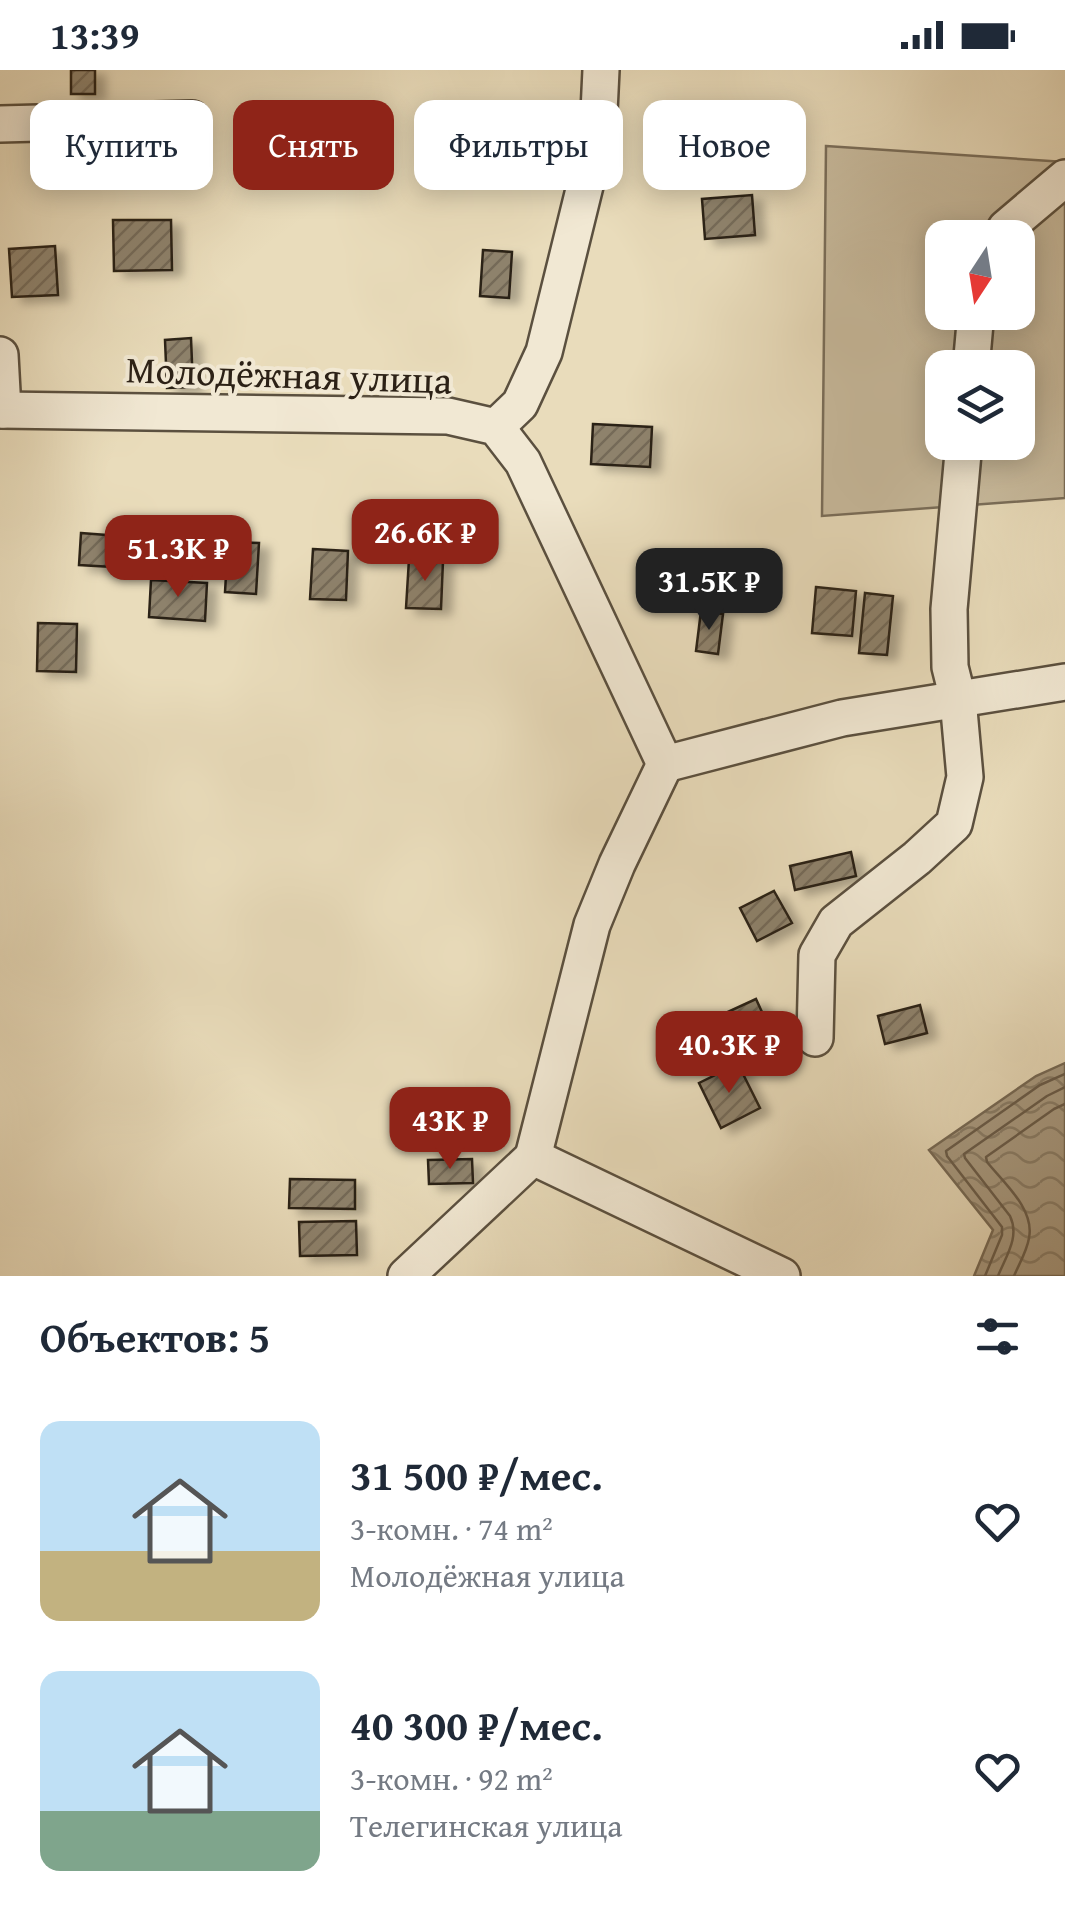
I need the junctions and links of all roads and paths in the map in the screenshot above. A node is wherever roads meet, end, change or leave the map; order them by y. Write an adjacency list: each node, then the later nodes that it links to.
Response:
1 (602, 70): 8 (street)
2 (30, 123): 3 (street)
3 (0, 124)
4 (1065, 178): 5 (street)
5 (1015, 220)
6 (0, 355): 7 (street)
7 (1, 410): 8 (street, Молодёжная улица)
8 (496, 427): 12 (street, Молодёжная улица)
9 (962, 460): 11 (street)
10 (1065, 682): 11 (street)
11 (958, 700): 12 (street); 13 (street)
12 (665, 764): 14 (street)
13 (815, 1038)
14 (533, 1158): 15 (street); 16 (street)
15 (406, 1276)
16 (782, 1276)

